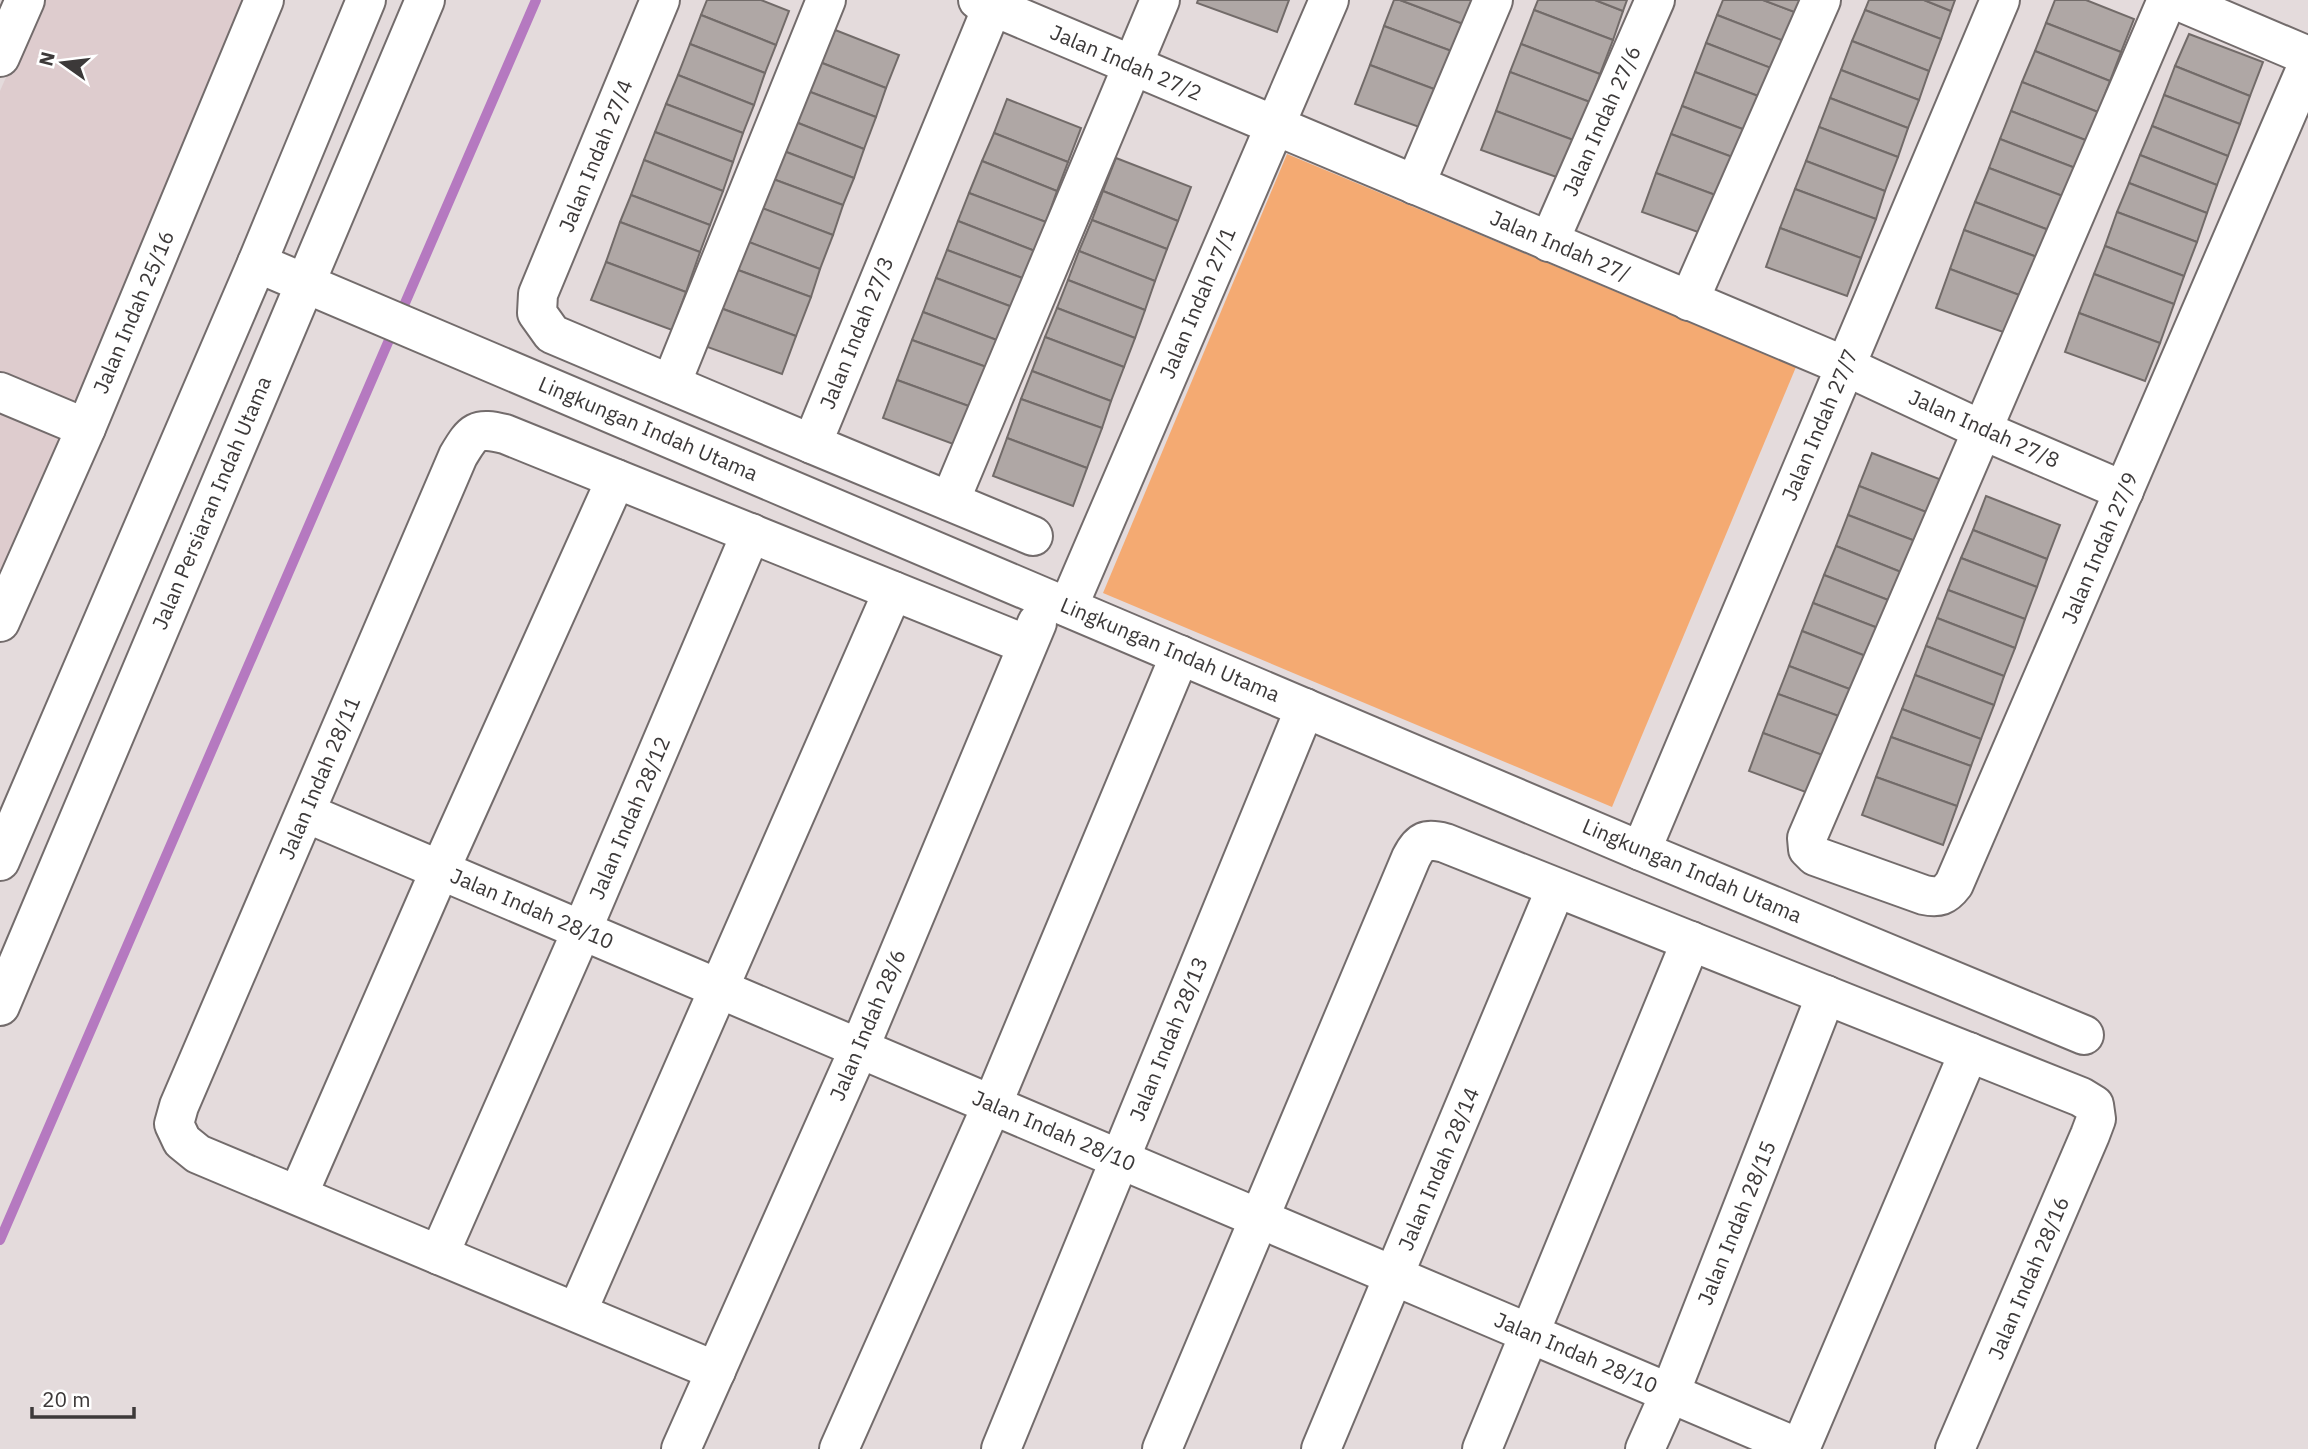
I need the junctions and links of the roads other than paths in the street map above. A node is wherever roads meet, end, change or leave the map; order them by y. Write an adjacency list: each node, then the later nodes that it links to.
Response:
1 (25, 0): 17 (street)
2 (264, 0): 29 (street, Jalan Indah 25/16)
3 (366, 0): 23 (street)
4 (425, 0): 24 (street, Jalan Persiaran Indah Utama)
5 (660, 0): 27 (street, Jalan Indah 27/4)
6 (826, 0): 27 (street)
7 (1160, 0): 19 (street)
8 (1329, 0): 20 (street, Jalan Indah 27/1)
9 (1493, 0): 21 (street)
10 (1656, 0): 22 (street, Jalan Indah 27/6)
11 (1821, 0): 25 (street)
12 (2000, 0): 26 (street, Jalan Indah 27/7)
13 (2167, 0): 30 (street)
14 (2176, 0): 16 (street)
15 (989, 2): 19 (street, Jalan Indah 27/2); 31 (street, Jalan Indah 27/3)
16 (2308, 56)
17 (0, 57)
18 (2308, 64): 33 (street, Jalan Indah 27/9)
19 (1132, 65): 20 (street, Jalan Indah 27/2); 34 (street)
20 (1275, 126): 21 (street, Jalan Indah 27/); 38 (street, Jalan Indah 27/1)
21 (1415, 185): 22 (street, Jalan Indah 27/)
22 (1549, 242): 25 (street, Jalan Indah 27/)
23 (257, 262): 24 (street, Lingkungan Indah Utama); 45 (street)
24 (305, 283): 38 (street, Lingkungan Indah Utama); 52 (street, Jalan Persiaran Indah Utama)
25 (1689, 301): 26 (street, Jalan Indah 27/)
26 (1844, 366): 30 (street, Jalan Indah 27/8); 44 (street, Jalan Indah 27/7)
27 (671, 384): 31 (street)
28 (0, 392): 29 (street)
29 (86, 428): 39 (street, Jalan Indah 25/16)
30 (1982, 430): 33 (street, Jalan Indah 27/8); 33 (street, Jalan Indah 27/9)
31 (811, 444): 34 (street)
32 (616, 479): 35 (street); 43 (street, Jalan Indah 28/11); 46 (street)
33 (2124, 491)
34 (950, 501): 36 (street)
35 (751, 533): 37 (street); 48 (street, Jalan Indah 28/12)
36 (1033, 536)
37 (893, 591): 40 (street); 50 (street)
38 (1058, 603): 40 (street, Jalan Indah 28/6); 41 (street, Lingkungan Indah Utama)
39 (0, 622)
40 (1027, 645): 54 (street, Jalan Indah 28/6)
41 (1180, 654): 42 (street, Lingkungan Indah Utama); 56 (street)
42 (1305, 708): 44 (street, Lingkungan Indah Utama); 57 (street, Jalan Indah 28/13)
43 (306, 813): 46 (street, Jalan Indah 28/10); 58 (street, Jalan Indah 28/11)
44 (1641, 850): 53 (street, Lingkungan Indah Utama)
45 (0, 861)
46 (440, 870): 48 (street, Jalan Indah 28/10); 58 (street)
47 (1556, 888): 49 (street); 59 (street); 61 (street, Jalan Indah 28/14)
48 (582, 930): 50 (street, Jalan Indah 28/10); 60 (street, Jalan Indah 28/12)
49 (1691, 941): 51 (street); 63 (street)
50 (720, 989): 54 (street, Jalan Indah 28/10); 62 (street)
51 (1826, 995): 55 (street); 65 (street, Jalan Indah 28/15)
52 (0, 1006)
53 (2084, 1035)
54 (859, 1048): 56 (street, Jalan Indah 28/10); 64 (street, Jalan Indah 28/6)
55 (1969, 1052): 73 (street); 74 (street, Jalan Indah 28/16)
56 (992, 1105): 57 (street, Jalan Indah 28/10); 67 (street)
57 (1119, 1159): 59 (street, Jalan Indah 28/10); 68 (street, Jalan Indah 28/13)
58 (298, 1195): 60 (street)
59 (1258, 1217): 61 (street, Jalan Indah 28/10); 69 (street)
60 (439, 1255): 62 (street)
61 (1395, 1276): 63 (street, Jalan Indah 28/10); 70 (street, Jalan Indah 28/14)
62 (576, 1312): 64 (street)
63 (1530, 1333): 65 (street, Jalan Indah 28/10); 71 (street)
64 (716, 1371): 66 (street, Jalan Indah 28/6)
65 (1670, 1393): 72 (street, Jalan Indah 28/15); 73 (street, Jalan Indah 28/10)
66 (681, 1449)
67 (839, 1449)
68 (1001, 1449)
69 (1162, 1449)
70 (1321, 1449)
71 (1482, 1449)
72 (1645, 1449)
73 (1801, 1449)
74 (1955, 1449)

